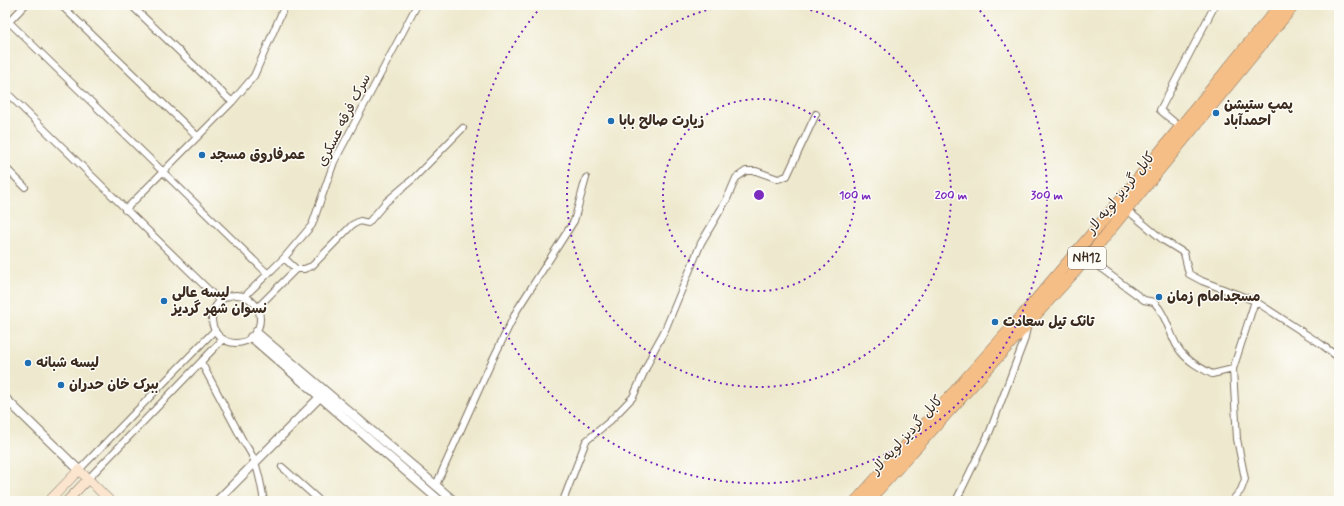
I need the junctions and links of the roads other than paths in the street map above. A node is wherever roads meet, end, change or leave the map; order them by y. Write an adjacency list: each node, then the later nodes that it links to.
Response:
1 (25, 5): 9 (street)
2 (61, 5): 15 (street)
3 (131, 5): 11 (street)
4 (285, 5): 11 (street)
5 (417, 5): 22 (street, سرک فرقه عسکری)
6 (1215, 5): 13 (street)
7 (1280, 5): 13 (highway, کابل گردیز لویه لار / NH12)
8 (1294, 5): 21 (highway, کابل گردیز لویه لار / NH12)
9 (6, 22): 17 (street)
10 (5, 91): 20 (street)
11 (232, 102): 15 (street)
12 (816, 114): 52 (street)
13 (1180, 127): 53 (highway, کابل گردیز لویه لار / NH12)
14 (463, 128): 24 (street)
15 (197, 136): 17 (street)
16 (5, 167): 19 (street)
17 (162, 172): 20 (street); 25 (street)
18 (586, 178): 43 (street)
19 (25, 187)
20 (125, 210): 28 (street)
21 (1126, 210): 23 (highway, کابل گردیز لویه لار / NH12); 27 (street)
22 (284, 258): 24 (street); 25 (street, سرک فرقه عسکری)
23 (1087, 258): 30 (highway, کابل گردیز لویه لار / NH12); 36 (street)
24 (296, 269): 29 (street)
25 (268, 274): 26 (street, سرک فرقه عسکری)
26 (244, 296): 28 (street); 29 (street)
27 (1255, 301): 34 (street); 36 (street)
28 (220, 302): 31 (street)
29 (257, 308): 32 (street)
30 (1028, 322): 54 (highway, کابل گردیز لویه لار / NH12); 55 (street)
31 (214, 330): 33 (street); 41 (street)
32 (254, 335): 33 (street); 37 (street); 43 (street)
33 (224, 340): 35 (street)
34 (1339, 358)
35 (201, 362): 39 (street); 42 (street)
36 (1233, 369): 56 (street)
37 (320, 397): 39 (street); 50 (street)
38 (5, 398): 41 (street)
39 (255, 462): 47 (street); 48 (street)
40 (282, 467): 49 (street)
41 (79, 470): 42 (main road); 44 (main road)
42 (88, 479): 45 (main road); 46 (main road)
43 (436, 485): 51 (street)
44 (49, 501)
45 (67, 501)
46 (110, 501)
47 (217, 501)
48 (264, 501)
49 (320, 501)
50 (440, 501)
51 (454, 501)
52 (563, 501)
53 (856, 501)
54 (868, 501)
55 (956, 501)
56 (1232, 501)

